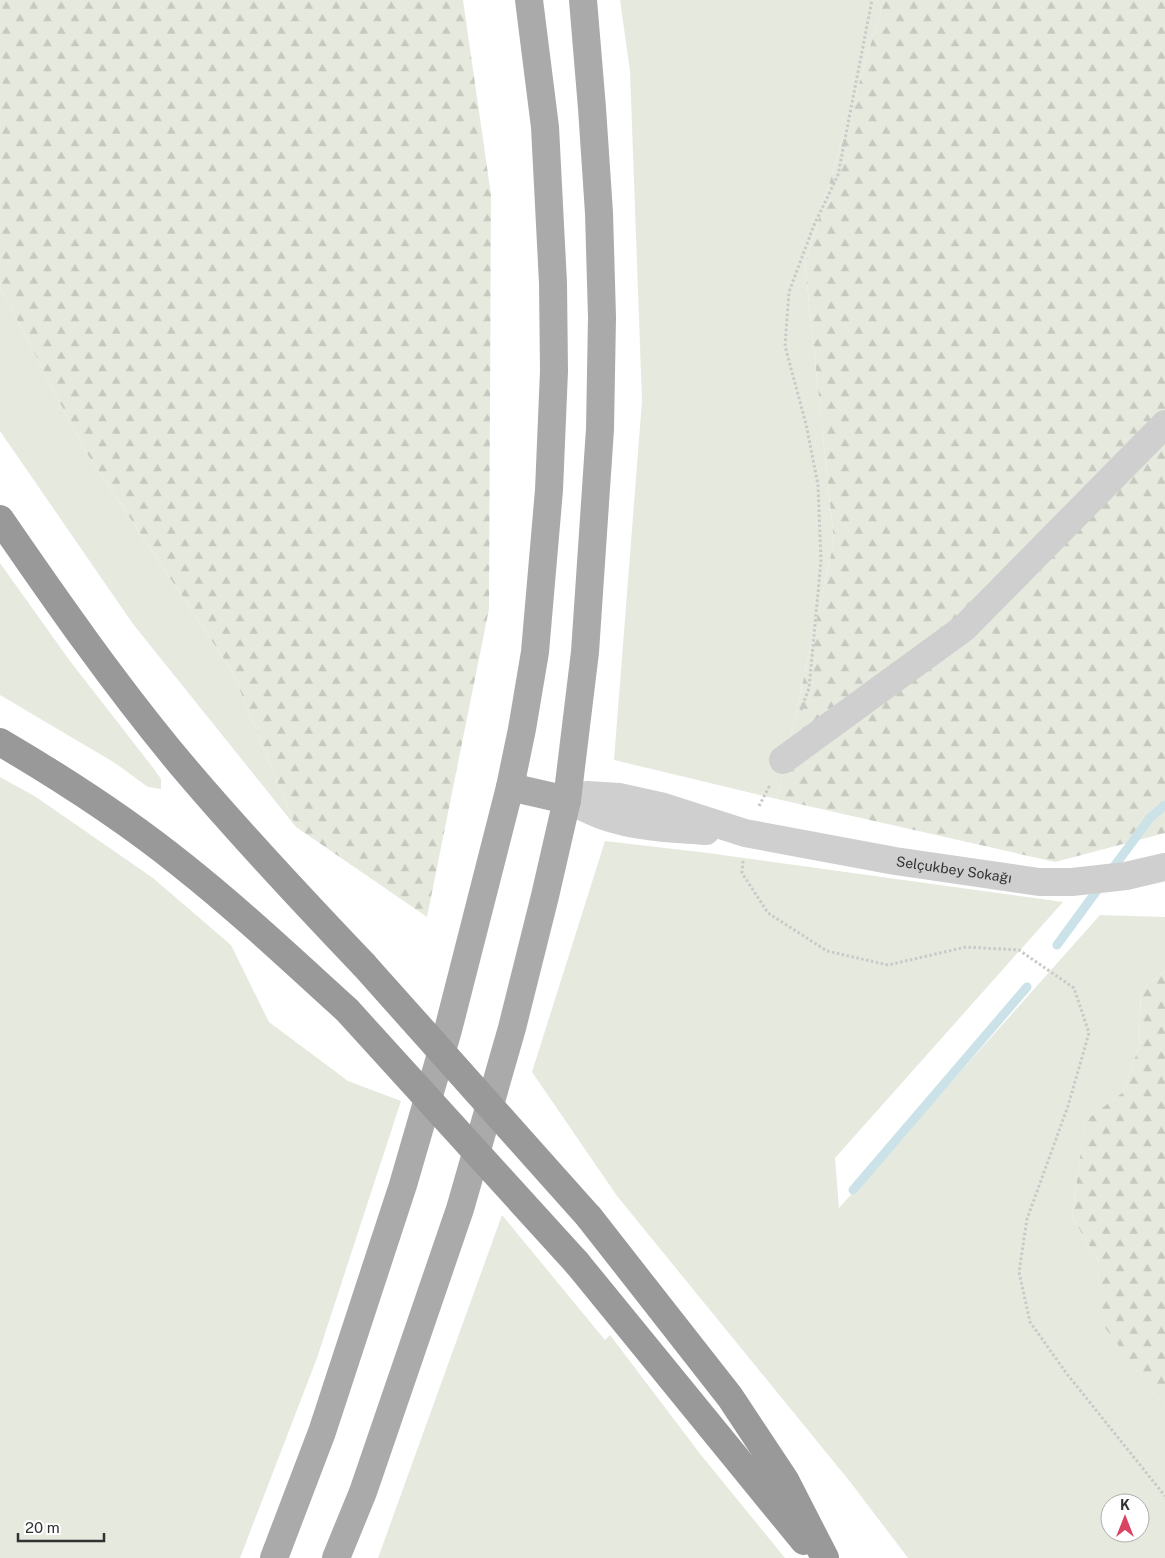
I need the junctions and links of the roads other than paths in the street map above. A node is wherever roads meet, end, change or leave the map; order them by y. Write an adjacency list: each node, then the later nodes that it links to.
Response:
1 (529, 0): 7 (main road)
2 (583, 0): 8 (main road)
3 (1165, 424): 6 (street)
4 (0, 519): 13 (highway, bridge)
5 (0, 742): 12 (highway, bridge)
6 (783, 760)
7 (510, 787): 8 (main road); 10 (main road)
8 (567, 800): 9 (street, Selçukbey Sokağı); 11 (main road)
9 (1165, 867)
10 (274, 1558)
11 (336, 1558)
12 (817, 1558)
13 (825, 1558)

